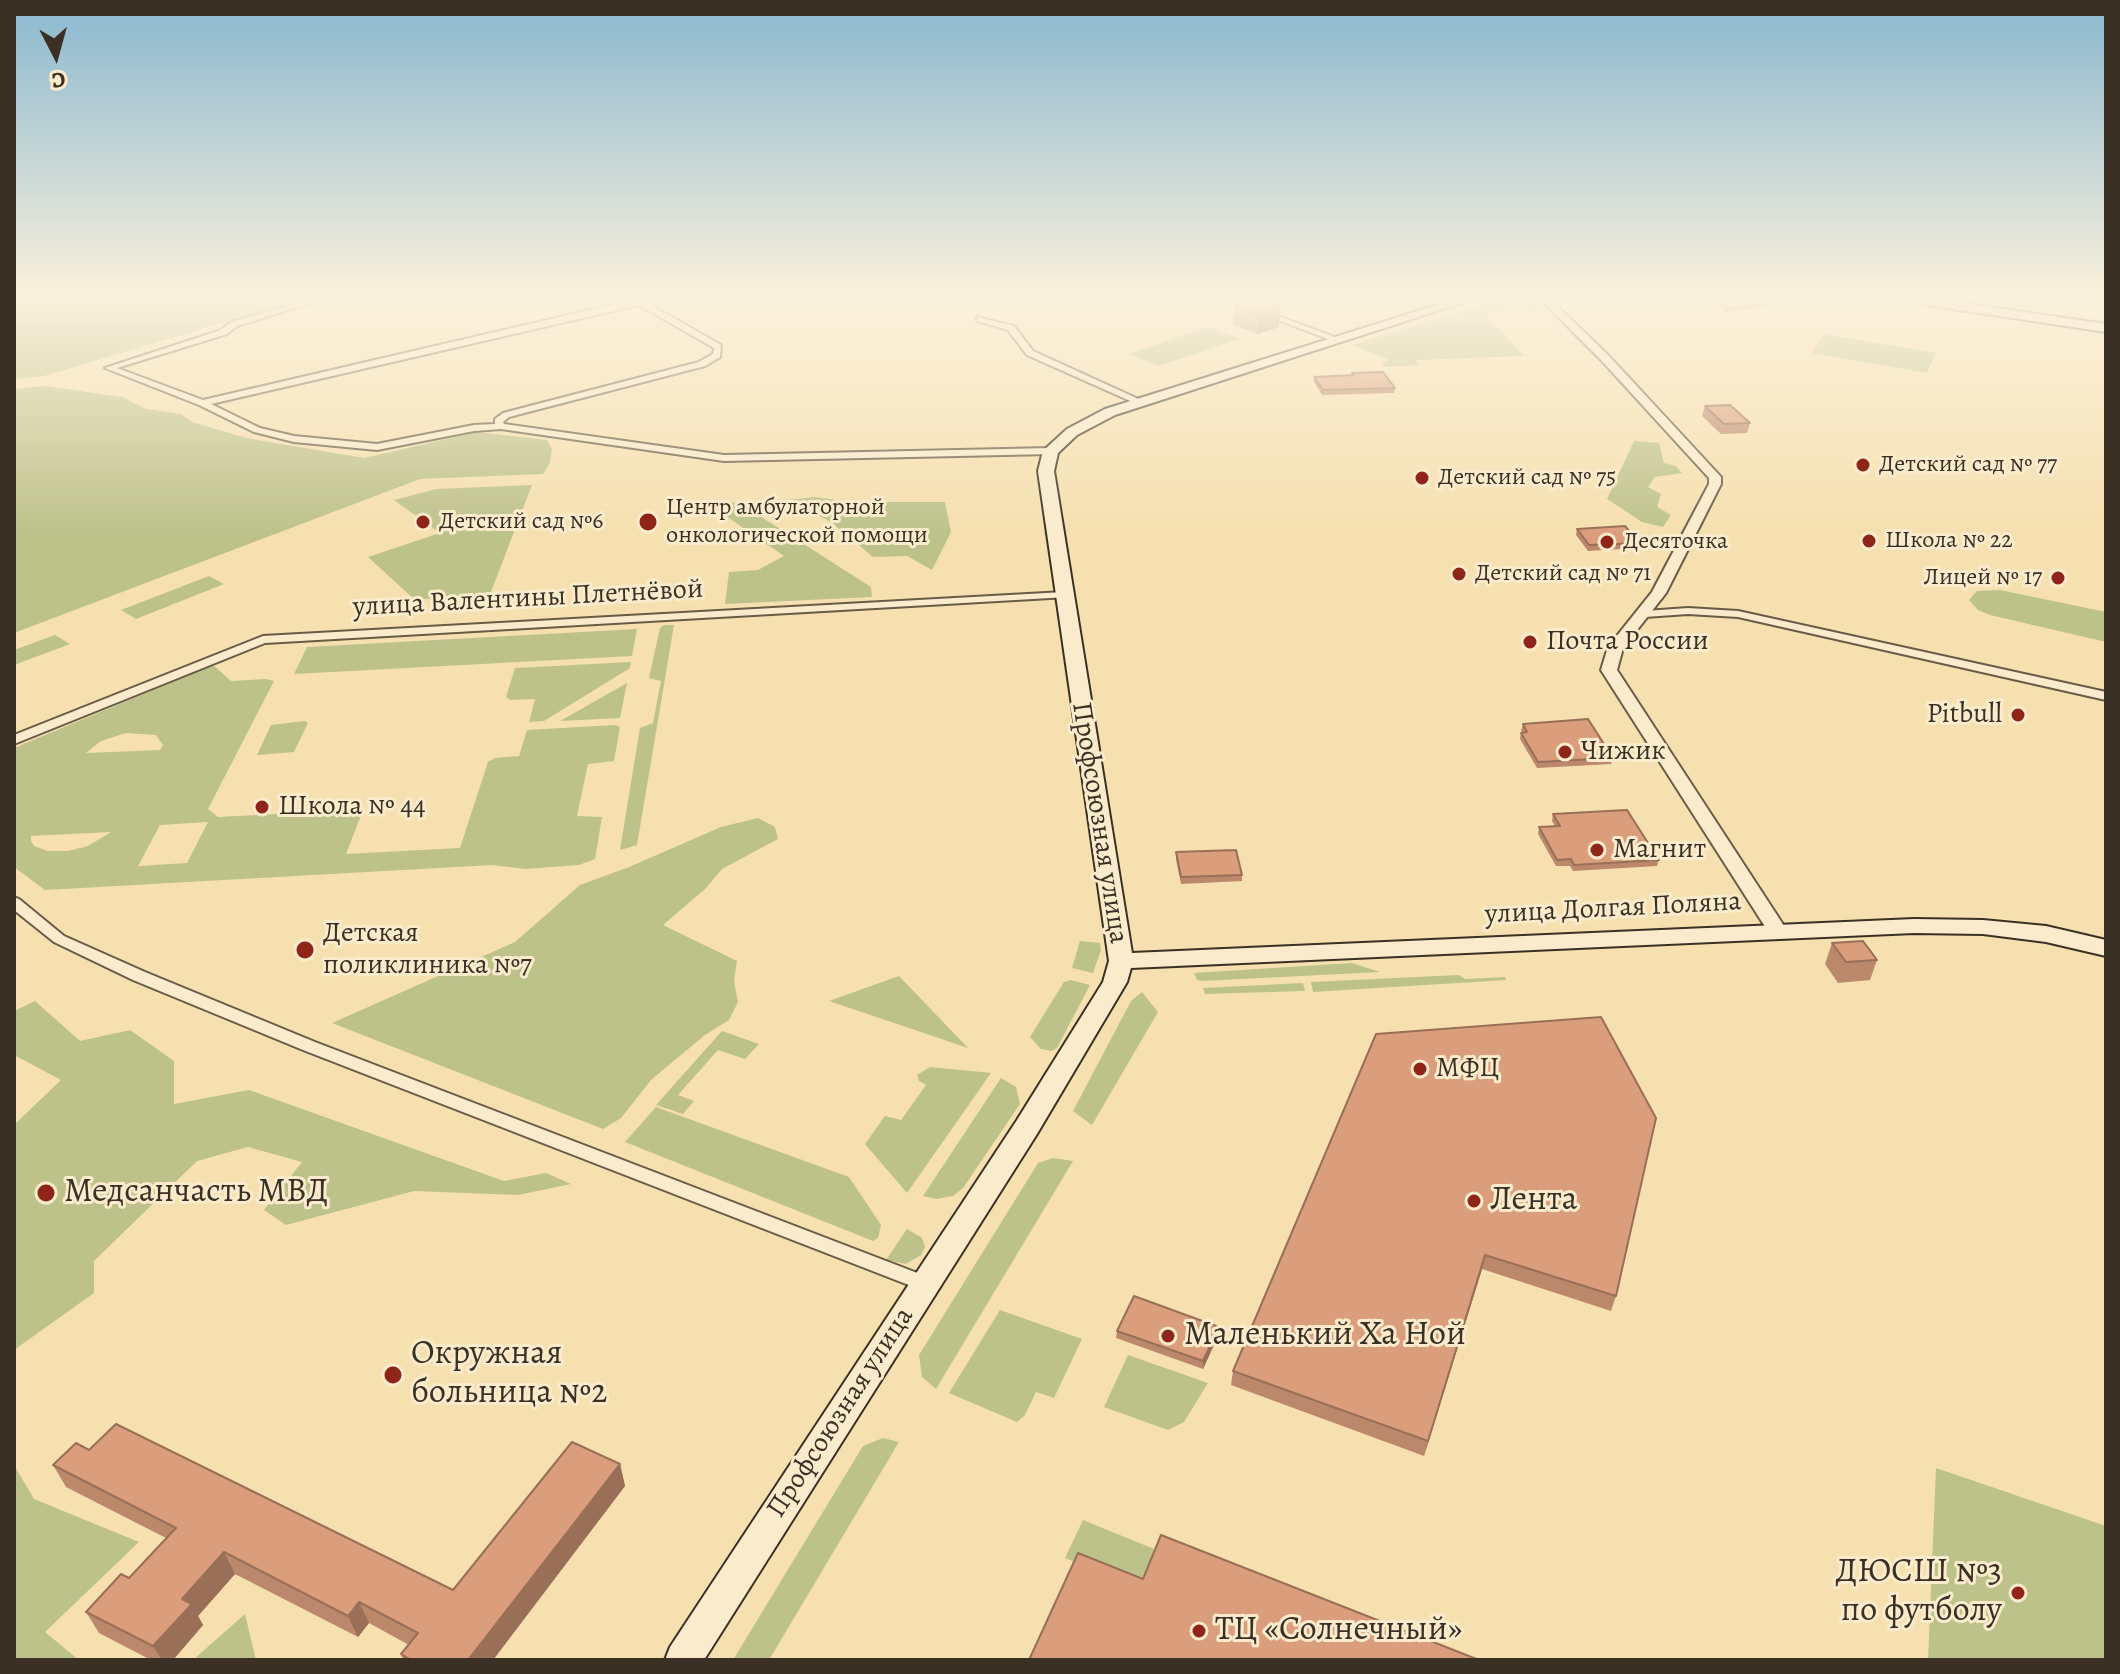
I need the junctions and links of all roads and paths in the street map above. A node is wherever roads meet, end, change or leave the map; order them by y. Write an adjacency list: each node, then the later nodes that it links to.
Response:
1 (136, 378): 8 (street)
2 (309, 378): 8 (street)
3 (648, 378): 9 (street)
4 (1086, 378): 7 (street)
5 (1214, 378): 7 (main road)
6 (1624, 378): 12 (street)
7 (1140, 402): 10 (main road)
8 (202, 403): 9 (street)
9 (501, 426): 10 (street)
10 (1051, 451): 11 (main road, Профсоюзная улица)
11 (1064, 595): 14 (street, улица Валентины Плетнёвой); 18 (main road, Профсоюзная улица)
12 (1645, 614): 13 (street); 16 (street)
13 (2106, 696)
14 (14, 740)
15 (14, 902): 19 (street)
16 (1778, 932): 17 (main road, улица Долгая Поляна); 18 (main road, улица Долгая Поляна)
17 (2106, 948)
18 (1121, 961): 19 (main road, Профсоюзная улица)
19 (926, 1284): 20 (main road, Профсоюзная улица)
20 (683, 1660)

